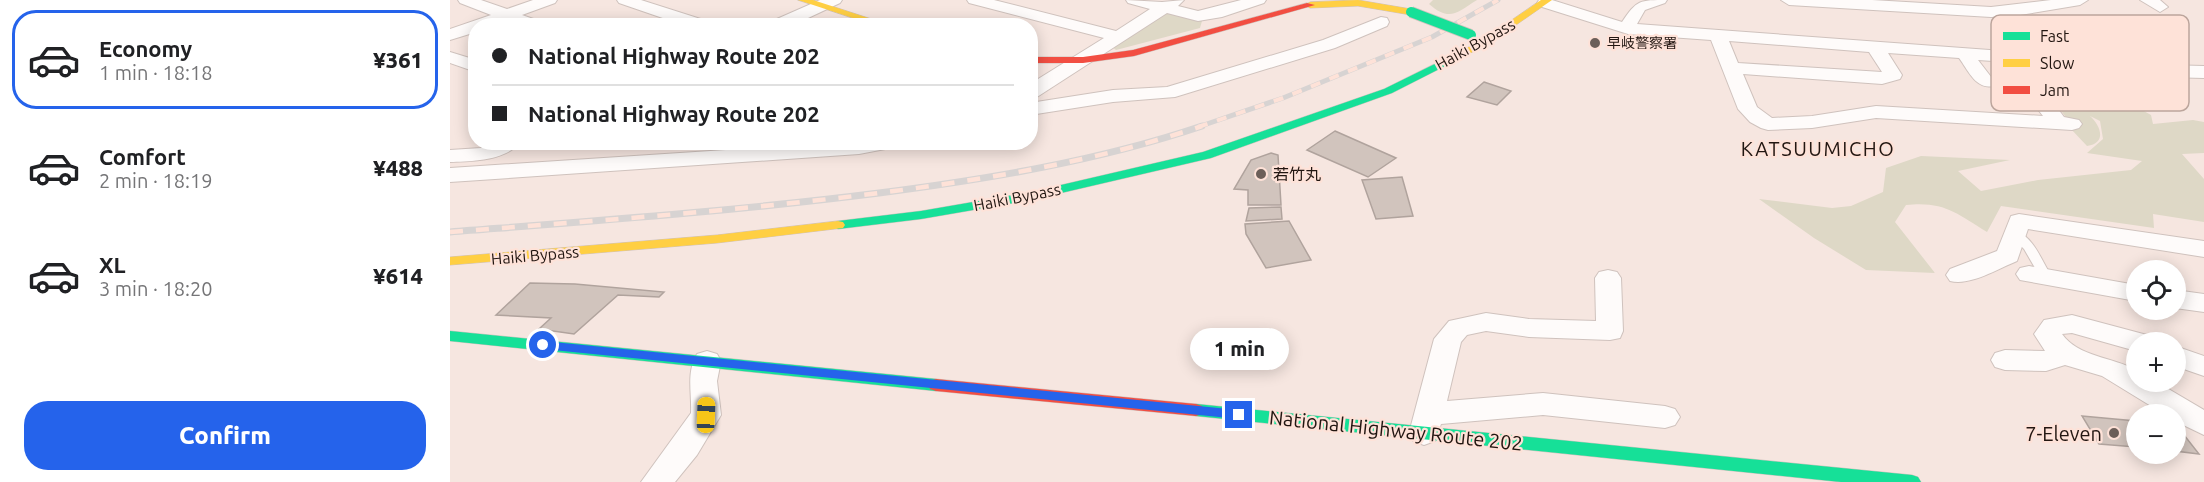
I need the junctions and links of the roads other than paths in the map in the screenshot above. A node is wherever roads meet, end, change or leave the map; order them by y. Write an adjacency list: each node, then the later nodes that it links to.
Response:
1 (466, 0): 18 (street)
2 (549, 0): 18 (street)
3 (625, 0): 21 (street)
4 (803, 0): 14 (main road)
5 (975, 0): 28 (street)
6 (1134, 0): 15 (street)
7 (1258, 0): 15 (street)
8 (1659, 0): 26 (street)
9 (1789, 0): 13 (street)
10 (1997, 0): 17 (street)
11 (2080, 0): 17 (street)
12 (1546, 1): 26 (street); 30 (main road, Haiki Bypass)
13 (1827, 2): 16 (street)
14 (828, 3): 22 (street); 23 (main road)
15 (1170, 4): 28 (street)
16 (1926, 4): 17 (street)
17 (2014, 11)
18 (506, 15): 19 (street); 20 (street)
19 (498, 18)
20 (514, 18)
21 (680, 18)
22 (794, 18)
23 (868, 18)
24 (1381, 22): 43 (street)
25 (468, 29): 27 (street)
26 (1628, 29): 29 (street)
27 (450, 35)
28 (1120, 37): 36 (street)
29 (1718, 37): 31 (street); 38 (street)
30 (1487, 41): 36 (main road, bridge); 57 (main road, Haiki Bypass)
31 (1876, 48): 32 (street); 38 (street)
32 (1964, 54): 33 (street); 41 (street)
33 (1991, 56)
34 (450, 57): 37 (street)
35 (1038, 60): 36 (main road)
36 (1081, 62): 42 (street)
37 (468, 64)
38 (1732, 68): 44 (street)
39 (2189, 72): 40 (street)
40 (2204, 72)
41 (1986, 82)
42 (1038, 88)
43 (1038, 108)
44 (2052, 111)
45 (450, 138): 46 (street)
46 (468, 146)
47 (476, 150): 51 (street)
48 (493, 150): 51 (street)
49 (676, 150): 53 (street)
50 (796, 150): 53 (street)
51 (485, 154): 52 (street)
52 (450, 156)
53 (675, 160): 54 (street)
54 (450, 175)
55 (2016, 235): 56 (street); 58 (street); 59 (lane)
56 (2204, 249)
57 (450, 261)
58 (1959, 275)
59 (2038, 276): 61 (street)
60 (1608, 278): 72 (street)
61 (2126, 290)
62 (2186, 301): 63 (street)
63 (2204, 303)
64 (450, 336): 69 (main road, National Highway Route 202)
65 (2126, 339): 66 (street)
66 (2068, 354): 67 (street); 73 (street)
67 (2005, 360)
68 (2186, 360): 70 (street)
69 (707, 362): 72 (main road, National Highway Route 202); 74 (street)
70 (2204, 366)
71 (1665, 417): 72 (street)
72 (1426, 424): 75 (main road, National Highway Route 202)
73 (2204, 424)
74 (657, 482)
75 (1912, 482)

